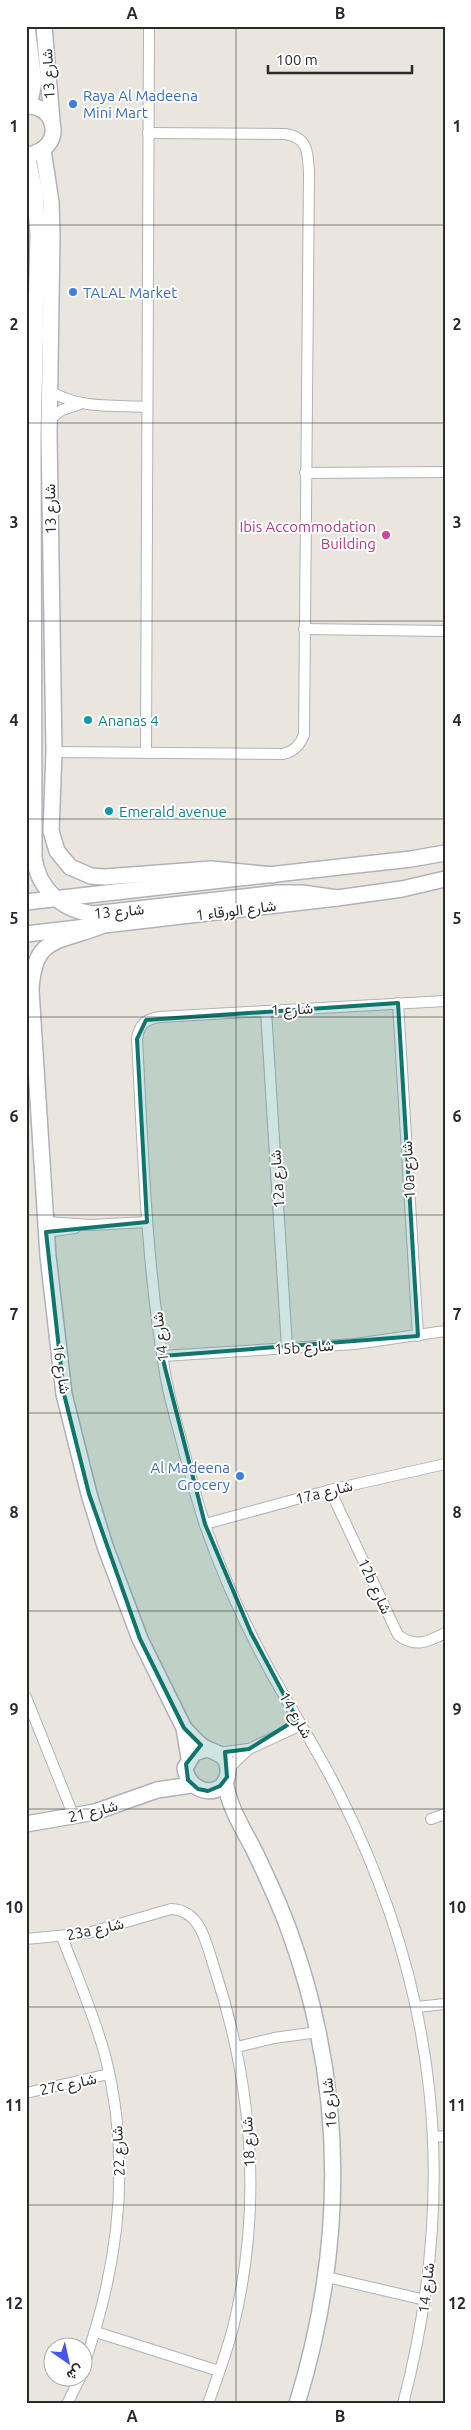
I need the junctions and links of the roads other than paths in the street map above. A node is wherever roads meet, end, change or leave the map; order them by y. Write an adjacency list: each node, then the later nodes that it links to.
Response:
1 (27, 26): 4 (street, شارع 13)
2 (44, 26): 5 (street, شارع 13)
3 (149, 26): 6 (street)
4 (28, 106): 5 (street)
5 (52, 121): 7 (street, شارع 13)
6 (148, 132): 11 (street); 14 (street)
7 (43, 150): 8 (street); 9 (street, شارع 13)
8 (26, 154): 15 (street, شارع 13)
9 (50, 391): 10 (street); 12 (street, شارع 13)
10 (83, 404): 11 (street); 12 (street)
11 (147, 407): 20 (street)
12 (50, 419): 19 (street, شارع 13)
13 (445, 472): 14 (street)
14 (305, 473): 16 (street)
15 (30, 620): 18 (street, شارع 13)
16 (304, 629): 17 (street); 20 (street)
17 (445, 631)
18 (30, 650): 21 (street, شارع 13)
19 (54, 752): 20 (street); 24 (street, شارع 13)
20 (146, 753)
21 (34, 806): 22 (street); 26 (street, شارع 13)
22 (26, 828)
23 (445, 853): 24 (street, شارع الورقاء 1)
24 (274, 875): 26 (street, شارع الورقاء 1)
25 (445, 879): 27 (street, شارع الورقاء 1)
26 (55, 898): 27 (street, شارع 13); 28 (street, شارع الورقاء 1)
27 (337, 898): 29 (street, شارع الورقاء 1)
28 (26, 902)
29 (101, 926): 30 (street, شارع الورقاء 1); 32 (street, شارع 16)
30 (26, 934)
31 (26, 970): 32 (street, شارع 16)
32 (31, 990): 37 (street, شارع 16)
33 (445, 1001): 34 (street, شارع 1)
34 (398, 1003): 35 (street, شارع 1); 41 (street, 10a شارع)
35 (266, 1011): 36 (street, شارع 1); 42 (street, 12a شارع)
36 (141, 1026): 38 (street, شارع 14)
37 (31, 1069): 39 (street, شارع 16)
38 (147, 1222): 39 (street); 43 (street, شارع 14)
39 (46, 1227): 51 (street, شارع 16)
40 (445, 1330): 41 (street, 15b شارع)
41 (418, 1336): 42 (street, 15b شارع)
42 (287, 1348): 43 (street, 15b شارع)
43 (162, 1356): 46 (street, شارع 14)
44 (445, 1464): 45 (street, 17a شارع)
45 (330, 1490): 46 (street, 17a شارع); 47 (street, 12b شارع)
46 (205, 1524): 50 (street, شارع 14)
47 (445, 1633)
48 (26, 1697): 49 (street)
49 (31, 1720): 61 (street)
50 (299, 1722): 52 (street); 68 (street, شارع 14)
51 (184, 1728): 53 (street, شارع 16); 54 (street, شارع 16)
52 (249, 1748): 53 (street); 55 (street)
53 (213, 1751): 54 (street); 55 (street)
54 (187, 1763): 56 (street); 57 (street, شارع 21)
55 (226, 1775): 58 (street); 60 (street, شارع 16)
56 (191, 1784): 57 (street, شارع 21); 58 (street)
57 (157, 1790): 61 (street, شارع 21)
58 (208, 1791): 60 (street, شارع 16)
59 (445, 1814): 62 (street)
60 (235, 1816): 69 (street, شارع 16)
61 (70, 1817): 63 (street, شارع 21)
62 (431, 1819)
63 (26, 1824)
64 (162, 1911): 65 (street, 23a شارع); 70 (street, شارع 18)
65 (62, 1937): 66 (street, 23a شارع); 71 (street, شارع 22)
66 (26, 1939)
67 (445, 2004): 68 (street)
68 (418, 2007): 73 (street, شارع 14)
69 (317, 2027): 70 (street); 74 (street, شارع 16)
70 (237, 2047): 78 (street, شارع 18)
71 (110, 2074): 72 (street, 27c شارع); 76 (street, شارع 22)
72 (26, 2093)
73 (439, 2136): 75 (street, شارع 14)
74 (326, 2281): 75 (street); 82 (street, شارع 16)
75 (426, 2296): 83 (street, شارع 14)
76 (96, 2332): 77 (street, شارع 22); 78 (street)
77 (92, 2343)
78 (219, 2371): 81 (street, شارع 18)
79 (75, 2388): 80 (street)
80 (67, 2404)
81 (208, 2404)
82 (297, 2404)
83 (403, 2404)

